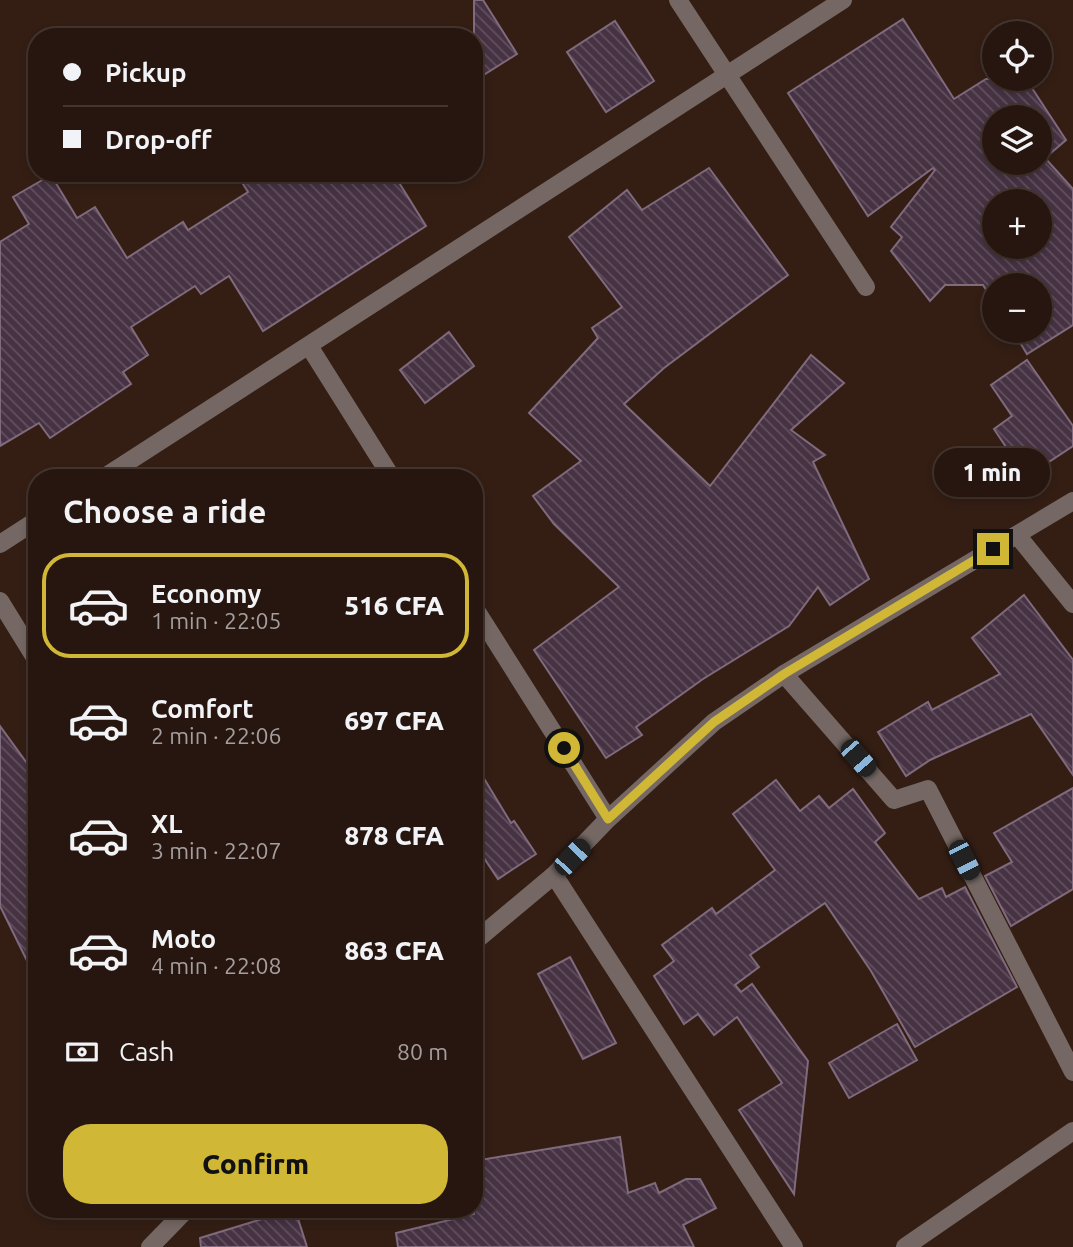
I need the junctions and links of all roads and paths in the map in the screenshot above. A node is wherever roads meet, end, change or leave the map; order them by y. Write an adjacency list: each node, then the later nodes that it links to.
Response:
1 (678, 0): 3 (street)
2 (843, 0): 3 (street)
3 (727, 75): 4 (street); 5 (street)
4 (866, 287)
5 (309, 346): 6 (street); 7 (street)
6 (117, 469)
7 (386, 469)
8 (1073, 501): 10 (street)
9 (28, 526): 11 (street)
10 (1017, 535): 13 (street); 16 (street)
11 (0, 544)
12 (0, 601): 15 (street)
13 (1073, 604)
14 (483, 621): 17 (street)
15 (28, 646)
16 (784, 674): 17 (street); 20 (street)
17 (608, 819): 18 (street)
18 (554, 876): 19 (street); 24 (street)
19 (483, 935)
20 (1073, 1072)
21 (1073, 1131): 25 (street)
22 (179, 1218): 23 (street)
23 (153, 1246)
24 (794, 1247)
25 (905, 1247)

